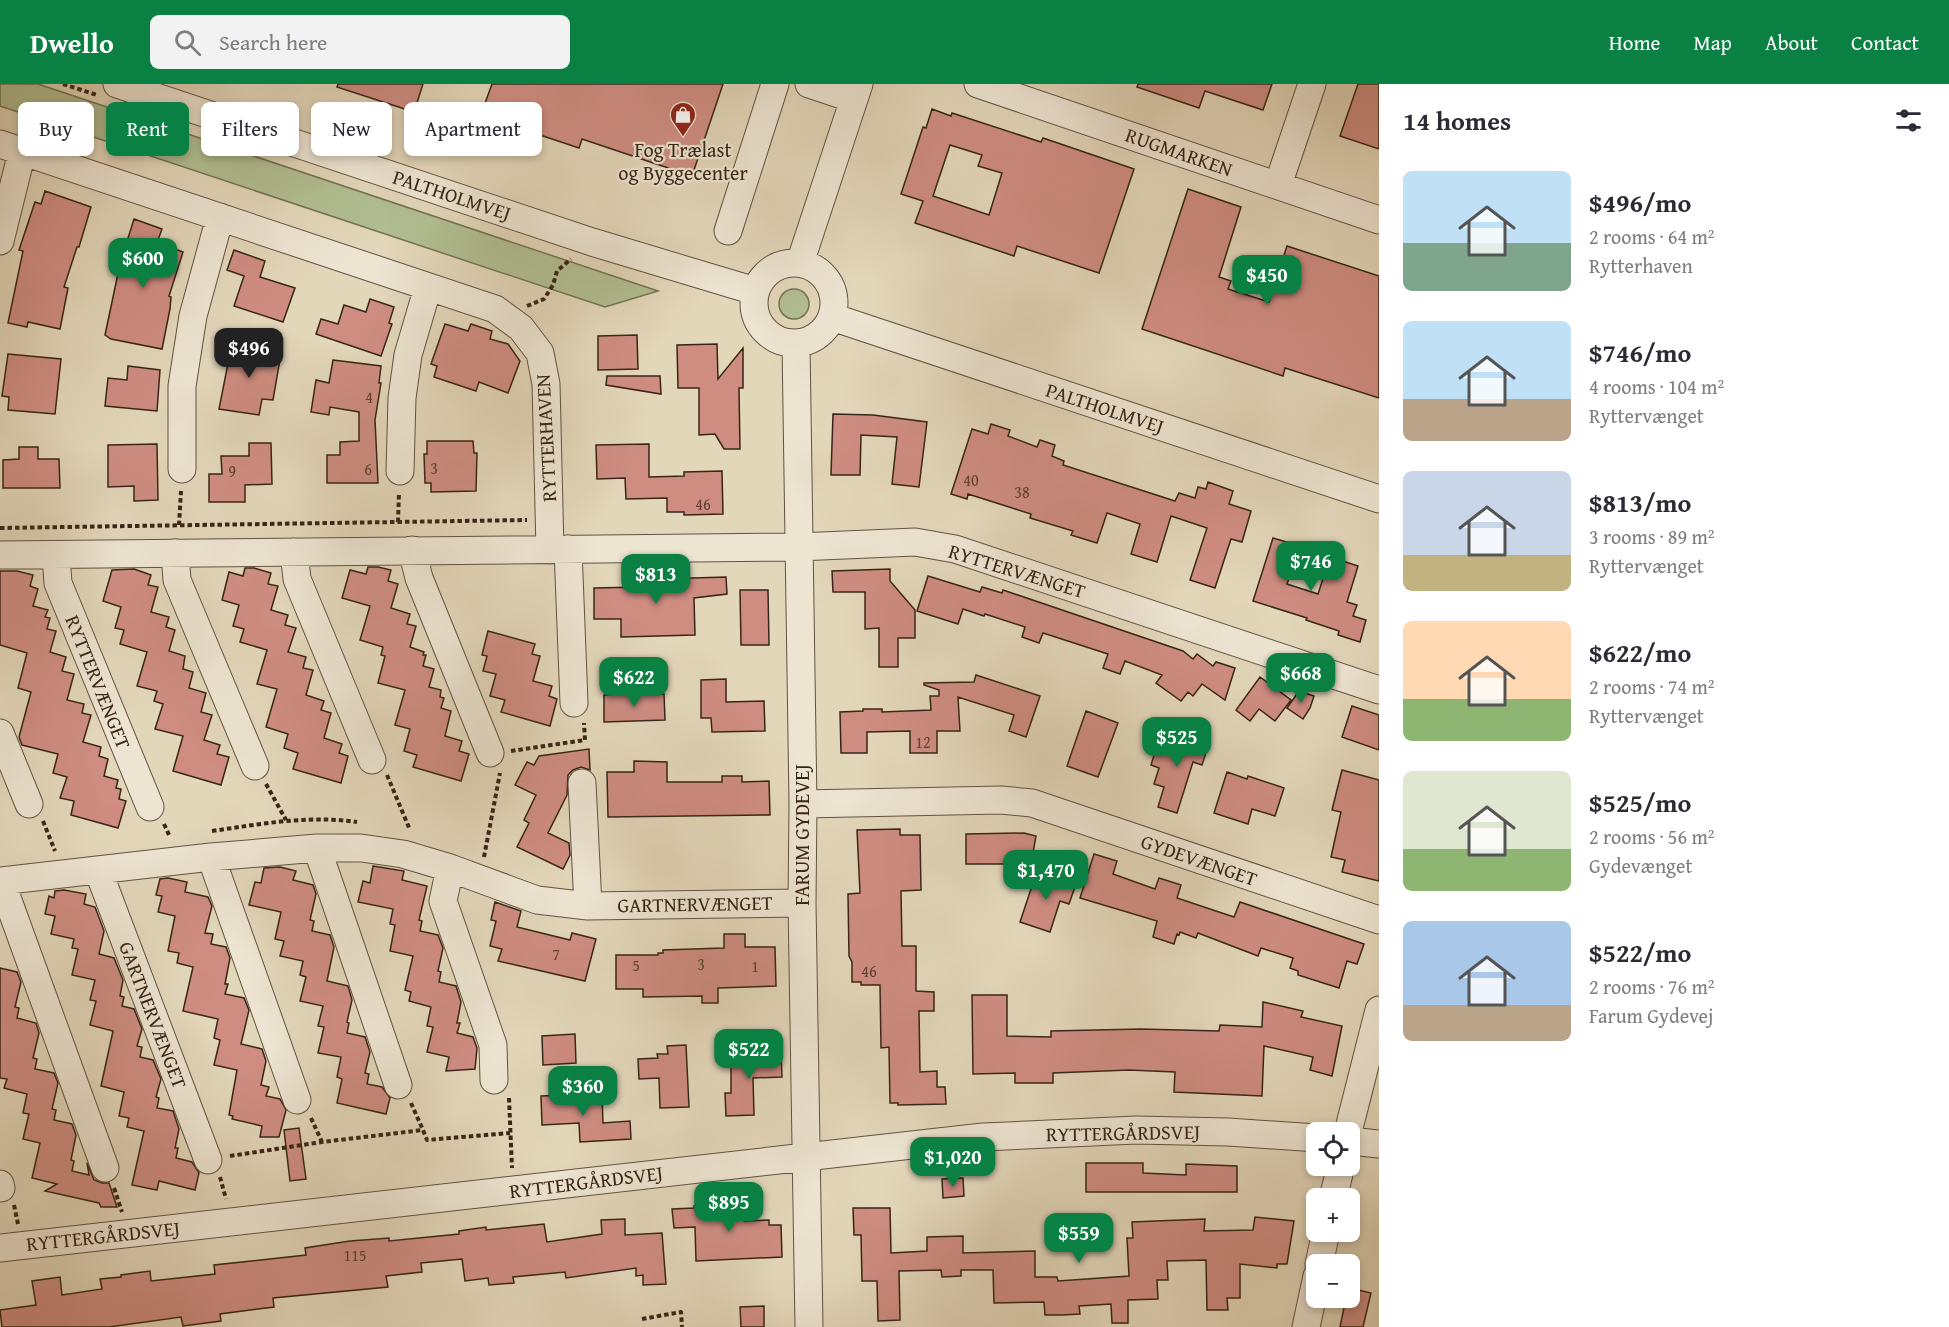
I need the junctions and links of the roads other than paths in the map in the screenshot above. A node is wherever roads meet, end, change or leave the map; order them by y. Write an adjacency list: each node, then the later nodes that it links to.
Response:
1 (117, 84): 15 (street, PALTHOLMVEJ)
2 (775, 84): 11 (street)
3 (809, 84): 6 (street)
4 (978, 84): 8 (street, RUGMARKEN)
5 (1312, 84): 8 (street)
6 (857, 91): 13 (street)
7 (11, 148): 9 (street, RYTTERHAVEN); 12 (street, RYTTERHAVEN)
8 (1278, 185): 10 (street, RUGMARKEN)
9 (220, 217): 14 (street, RYTTERHAVEN); 18 (street)
10 (1379, 220)
11 (728, 231)
12 (0, 241)
13 (800, 263): 15 (street); 16 (street)
14 (428, 287): 19 (street); 23 (street, RYTTERHAVEN)
15 (755, 291): 17 (street)
16 (832, 317): 17 (street); 20 (street, PALTHOLMVEJ)
17 (796, 343): 21 (street, FARUM GYDEVEJ)
18 (182, 469)
19 (400, 471)
20 (1379, 499)
21 (798, 547): 23 (street, RYTTERVÆNGET); 28 (street, RYTTERVÆNGET); 36 (street, FARUM GYDEVEJ)
22 (412, 550): 23 (street, RYTTERVÆNGET); 24 (street, RYTTERVÆNGET); 31 (street)
23 (559, 550): 29 (street)
24 (294, 552): 25 (street, RYTTERVÆNGET); 32 (street)
25 (175, 553): 27 (street, RYTTERVÆNGET); 33 (street)
26 (0, 555): 27 (street, RYTTERVÆNGET)
27 (56, 555): 37 (street, RYTTERVÆNGET)
28 (1379, 690)
29 (574, 703)
30 (0, 733): 35 (street)
31 (497, 753)
32 (372, 760)
33 (255, 766)
34 (582, 783): 44 (street, GARTNERVÆNGET)
35 (29, 804)
36 (803, 804): 43 (street, FARUM GYDEVEJ); 45 (street, GYDEVÆNGET)
37 (150, 807)
38 (317, 848): 39 (street, GARTNERVÆNGET); 40 (street, GARTNERVÆNGET); 48 (street)
39 (211, 857): 41 (street, GARTNERVÆNGET); 49 (street)
40 (450, 868): 44 (street, GARTNERVÆNGET); 47 (street)
41 (98, 870): 42 (street, GARTNERVÆNGET); 55 (street, GARTNERVÆNGET)
42 (1, 881): 56 (street, GARTNERVÆNGET)
43 (802, 903): 44 (street, GARTNERVÆNGET); 54 (street, FARUM GYDEVEJ)
44 (588, 906)
45 (1379, 920)
46 (1379, 1010): 50 (street)
47 (494, 1080)
48 (398, 1085)
49 (297, 1100)
50 (1351, 1122)
51 (1306, 1137): 54 (street, RYTTERGÅRDSVEJ)
52 (1360, 1142): 53 (street)
53 (1379, 1144)
54 (807, 1157): 57 (street, RYTTERGÅRDSVEJ); 59 (street, FARUM GYDEVEJ)
55 (208, 1160)
56 (105, 1168)
57 (11, 1247)
58 (1310, 1308): 60 (street)
59 (809, 1327)
60 (1306, 1327)

